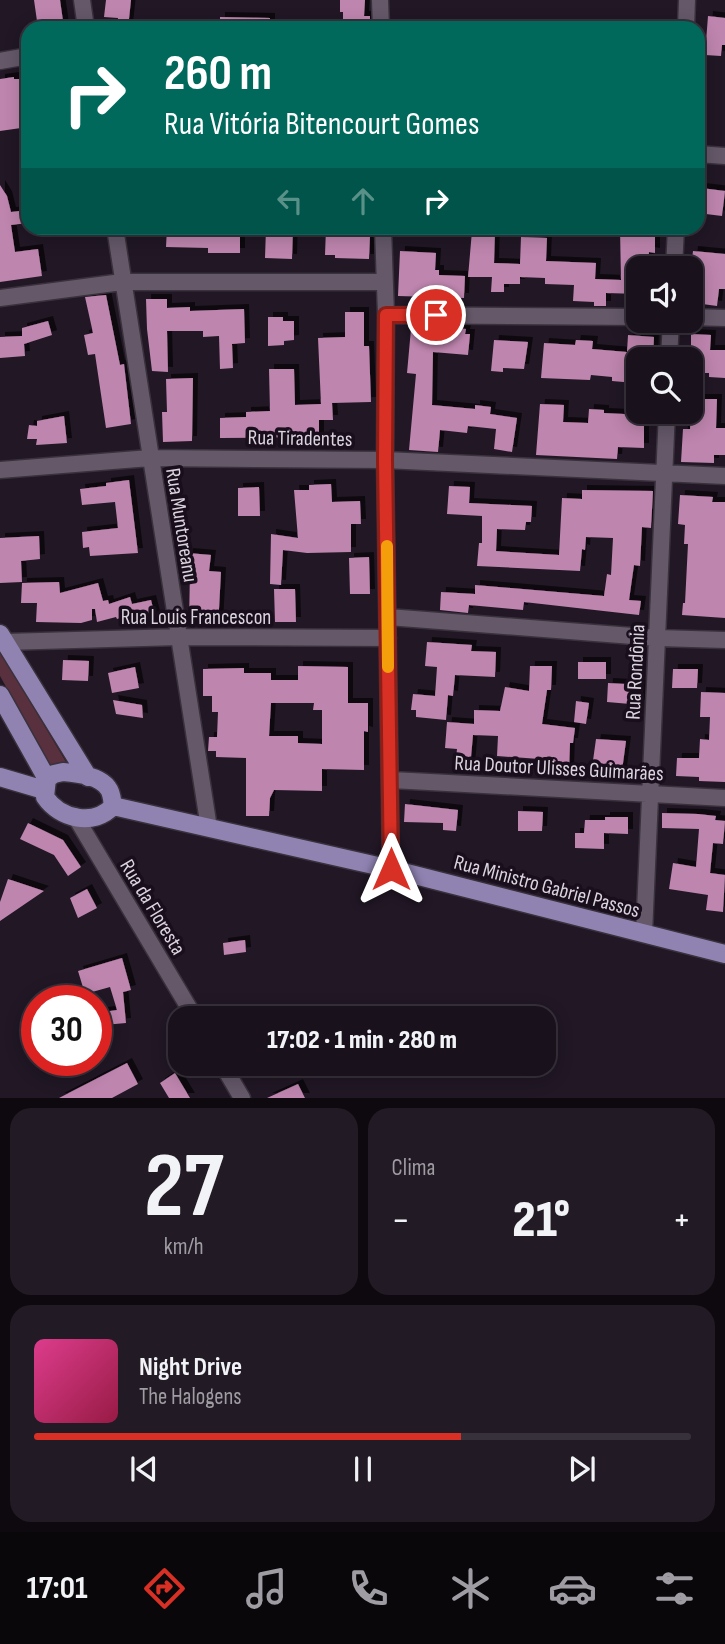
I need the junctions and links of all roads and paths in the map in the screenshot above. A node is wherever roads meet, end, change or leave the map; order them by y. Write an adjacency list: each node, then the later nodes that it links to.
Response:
1 (82, 0): 4 (street)
2 (380, 0): 5 (street)
3 (687, 0): 6 (street)
4 (85, 21)
5 (381, 21)
6 (686, 21)
7 (21, 57): 8 (street)
8 (0, 61)
9 (705, 155): 10 (street)
10 (725, 156)
11 (116, 235): 15 (street, Rua Muntoreanu)
12 (383, 235): 16 (street)
13 (676, 235): 14 (street)
14 (675, 256)
15 (122, 282): 16 (street); 17 (street); 23 (street, Rua Muntoreanu)
16 (383, 282): 18 (street)
17 (0, 298)
18 (386, 315): 19 (street); 24 (street)
19 (626, 317)
20 (703, 317): 21 (street)
21 (725, 318)
22 (667, 424): 26 (street, Rua Rondônia)
23 (150, 458): 24 (street, Rua Tiradentes); 25 (street, Rua Tiradentes); 29 (street, Rua Muntoreanu)
24 (385, 460): 26 (street, Rua Tiradentes); 28 (street)
25 (0, 470)
26 (665, 473): 27 (street, Rua Tiradentes); 32 (street, Rua Rondônia)
27 (725, 476)
28 (388, 617): 31 (street); 32 (street)
29 (179, 637): 30 (street, Rua Louis Francescon); 31 (street, Rua Louis Francescon); 43 (street, Rua Muntoreanu)
30 (2, 638): 36 (main road)
31 (388, 638): 37 (street)
32 (658, 638): 33 (street); 39 (street, Rua Rondônia)
33 (725, 640)
34 (0, 695): 38 (main road)
35 (0, 777): 38 (main road)
36 (88, 777): 38 (main road); 41 (main road)
37 (392, 780): 39 (street, Rua Doutor Ulisses Guimarães); 44 (street)
38 (46, 784): 42 (main road)
39 (650, 794): 40 (street, Rua Doutor Ulisses Guimarães); 45 (street, Rua Rondônia)
40 (725, 798)
41 (113, 806): 42 (main road); 43 (main road, Rua Ministro Gabriel Passos)
42 (75, 816): 47 (street, Rua da Floresta)
43 (209, 828): 44 (main road, Rua Ministro Gabriel Passos)
44 (391, 869): 45 (main road, Rua Ministro Gabriel Passos)
45 (644, 934): 46 (main road, Rua Ministro Gabriel Passos)
46 (725, 954)
47 (188, 1006)
48 (229, 1076): 49 (street)
49 (242, 1098)

